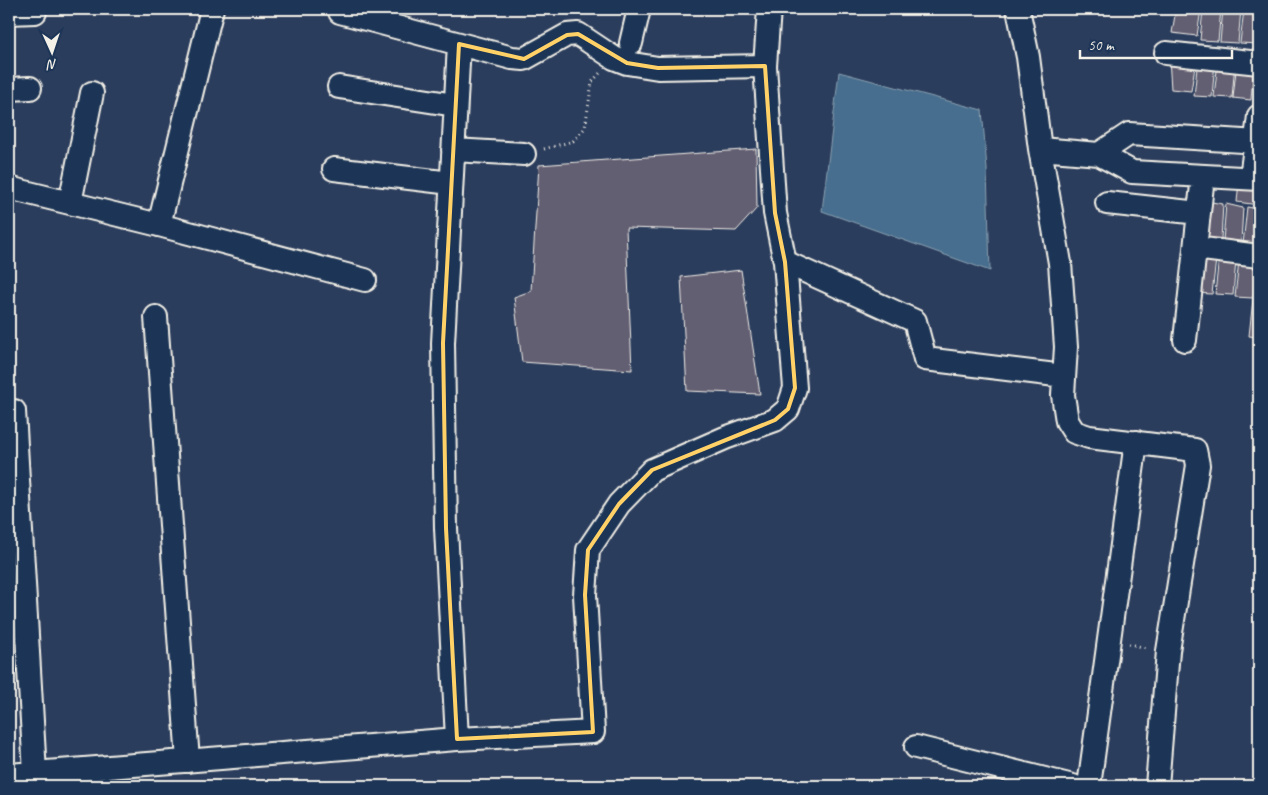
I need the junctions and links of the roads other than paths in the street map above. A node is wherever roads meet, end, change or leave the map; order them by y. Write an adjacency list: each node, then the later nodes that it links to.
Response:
1 (212, 9): 30 (street)
2 (639, 9): 8 (street)
3 (769, 9): 12 (street)
4 (1018, 9): 18 (street)
5 (35, 12): 7 (street)
6 (340, 12): 9 (street)
7 (9, 13)
8 (631, 43)
9 (459, 44): 12 (street); 15 (street)
10 (1166, 52): 11 (street)
11 (1259, 63)
12 (765, 66): 33 (street)
13 (339, 87): 15 (street)
14 (92, 93): 27 (street)
15 (455, 105): 19 (street)
16 (1259, 116): 17 (street)
17 (1257, 142): 21 (street); 24 (street)
18 (1040, 149): 21 (street); 37 (street)
19 (453, 150): 20 (street); 25 (street)
20 (524, 154)
21 (1099, 154): 23 (street)
22 (334, 169): 25 (street)
23 (1203, 176): 24 (street); 29 (street)
24 (1255, 178)
25 (451, 183): 40 (street)
26 (9, 188): 27 (street)
27 (70, 203): 30 (street)
28 (1107, 204): 29 (street)
29 (1199, 213): 31 (street)
30 (159, 225): 34 (street)
31 (1195, 248): 32 (street); 36 (street)
32 (1259, 256)
33 (786, 262): 37 (street); 40 (street)
34 (365, 280)
35 (156, 317): 42 (street)
36 (1185, 340)
37 (1064, 376): 39 (street)
38 (14, 411): 43 (street)
39 (1136, 442): 46 (street); 47 (street)
40 (457, 739): 42 (street)
41 (916, 747): 45 (street)
42 (188, 760): 43 (street)
43 (35, 773): 44 (street)
44 (9, 775)
45 (1060, 785)
46 (1089, 786)
47 (1157, 786)

